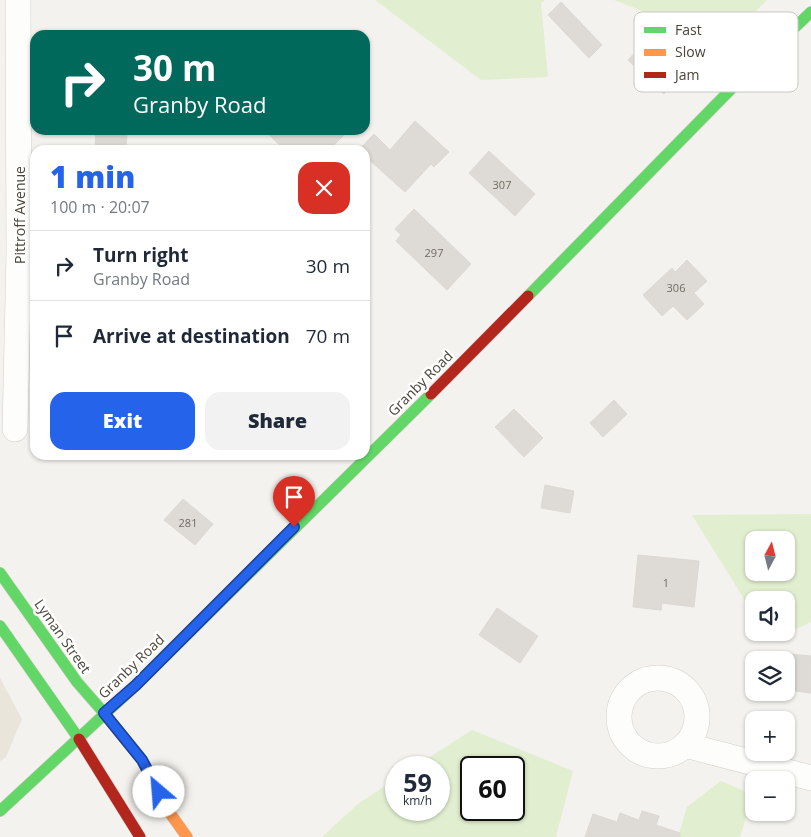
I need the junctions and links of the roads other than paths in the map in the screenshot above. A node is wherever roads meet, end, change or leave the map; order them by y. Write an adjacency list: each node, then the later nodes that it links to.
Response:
1 (18, 0): 5 (street, Pittroff Avenue)
2 (811, 12): 3 (main road, Granby Road)
3 (798, 24)
4 (728, 92): 6 (main road, Granby Road)
5 (15, 429)
6 (370, 454)
7 (364, 460): 10 (main road, Granby Road)
8 (0, 573): 10 (main road, Lyman Street)
9 (0, 626): 11 (main road)
10 (104, 713): 11 (main road, Granby Road); 16 (main road, Lyman Street)
11 (79, 739): 14 (main road, Granby Road); 15 (main road)
12 (685, 746): 13 (street)
13 (811, 778)
14 (0, 811)
15 (140, 837)
16 (187, 837)

